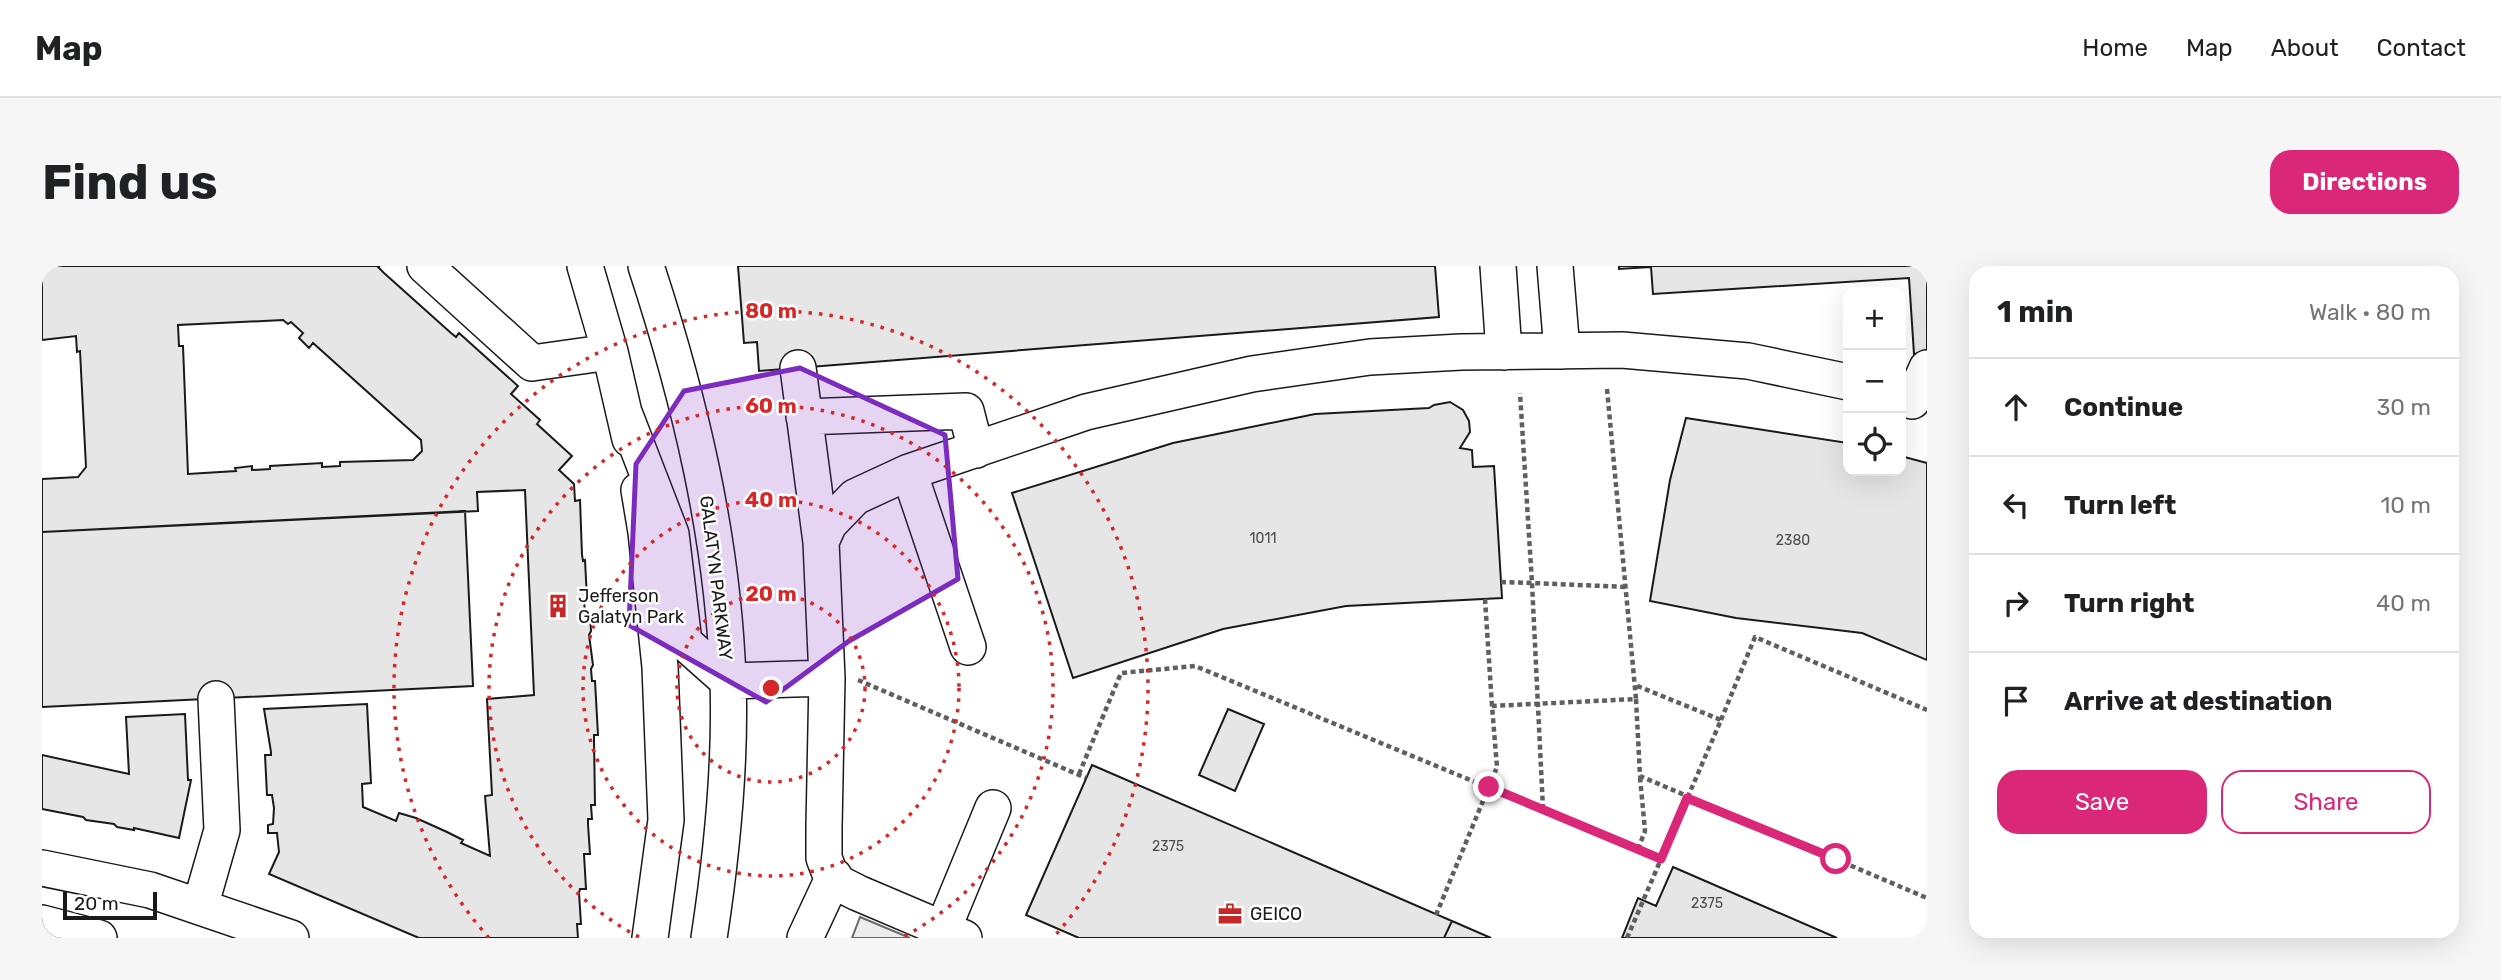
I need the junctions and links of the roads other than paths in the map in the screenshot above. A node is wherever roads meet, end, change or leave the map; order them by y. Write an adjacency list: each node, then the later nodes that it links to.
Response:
1 (425, 266): 7 (street)
2 (585, 266): 7 (street)
3 (646, 266): 20 (street, GALATYN PARKWAY)
4 (1498, 266): 8 (street)
5 (1555, 266): 6 (street)
6 (1562, 351): 8 (street); 11 (street)
7 (610, 352): 13 (street)
8 (1504, 352): 15 (street)
9 (798, 368): 14 (street)
10 (1927, 368): 12 (street)
11 (1843, 381)
12 (1913, 401)
13 (625, 415): 20 (street); 30 (street)
14 (804, 417): 15 (street); 17 (street)
15 (976, 450): 16 (street)
16 (909, 472): 17 (street); 18 (street)
17 (821, 542): 19 (street)
18 (968, 647)
19 (827, 677): 20 (street); 24 (street)
20 (728, 681): 31 (street, GALATYN PARKWAY)
21 (216, 699): 25 (street)
22 (993, 808): 27 (street)
23 (42, 868): 25 (street)
24 (834, 877): 27 (street); 32 (street)
25 (200, 907): 29 (street)
26 (42, 923): 28 (street)
27 (954, 934)
28 (99, 938)
29 (291, 938)
30 (650, 938)
31 (709, 938)
32 (805, 938)

